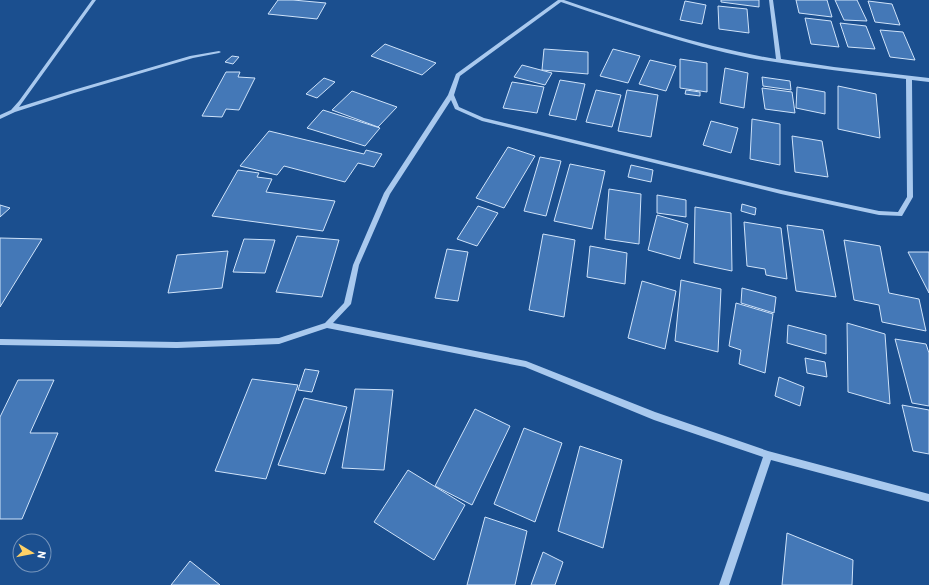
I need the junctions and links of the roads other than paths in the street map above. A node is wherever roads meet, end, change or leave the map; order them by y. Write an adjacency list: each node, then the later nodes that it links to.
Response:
1 (94, 0): 9 (street)
2 (561, 0): 5 (street); 8 (street)
3 (771, 0): 5 (street)
4 (219, 52): 9 (street)
5 (779, 60): 6 (street)
6 (909, 77): 7 (street); 8 (street)
7 (929, 80)
8 (451, 95): 11 (street)
9 (13, 111): 10 (street)
10 (0, 117)
11 (327, 325): 12 (street); 13 (street)
12 (0, 342)
13 (768, 455): 14 (street); 15 (street)
14 (929, 498)
15 (724, 585)

